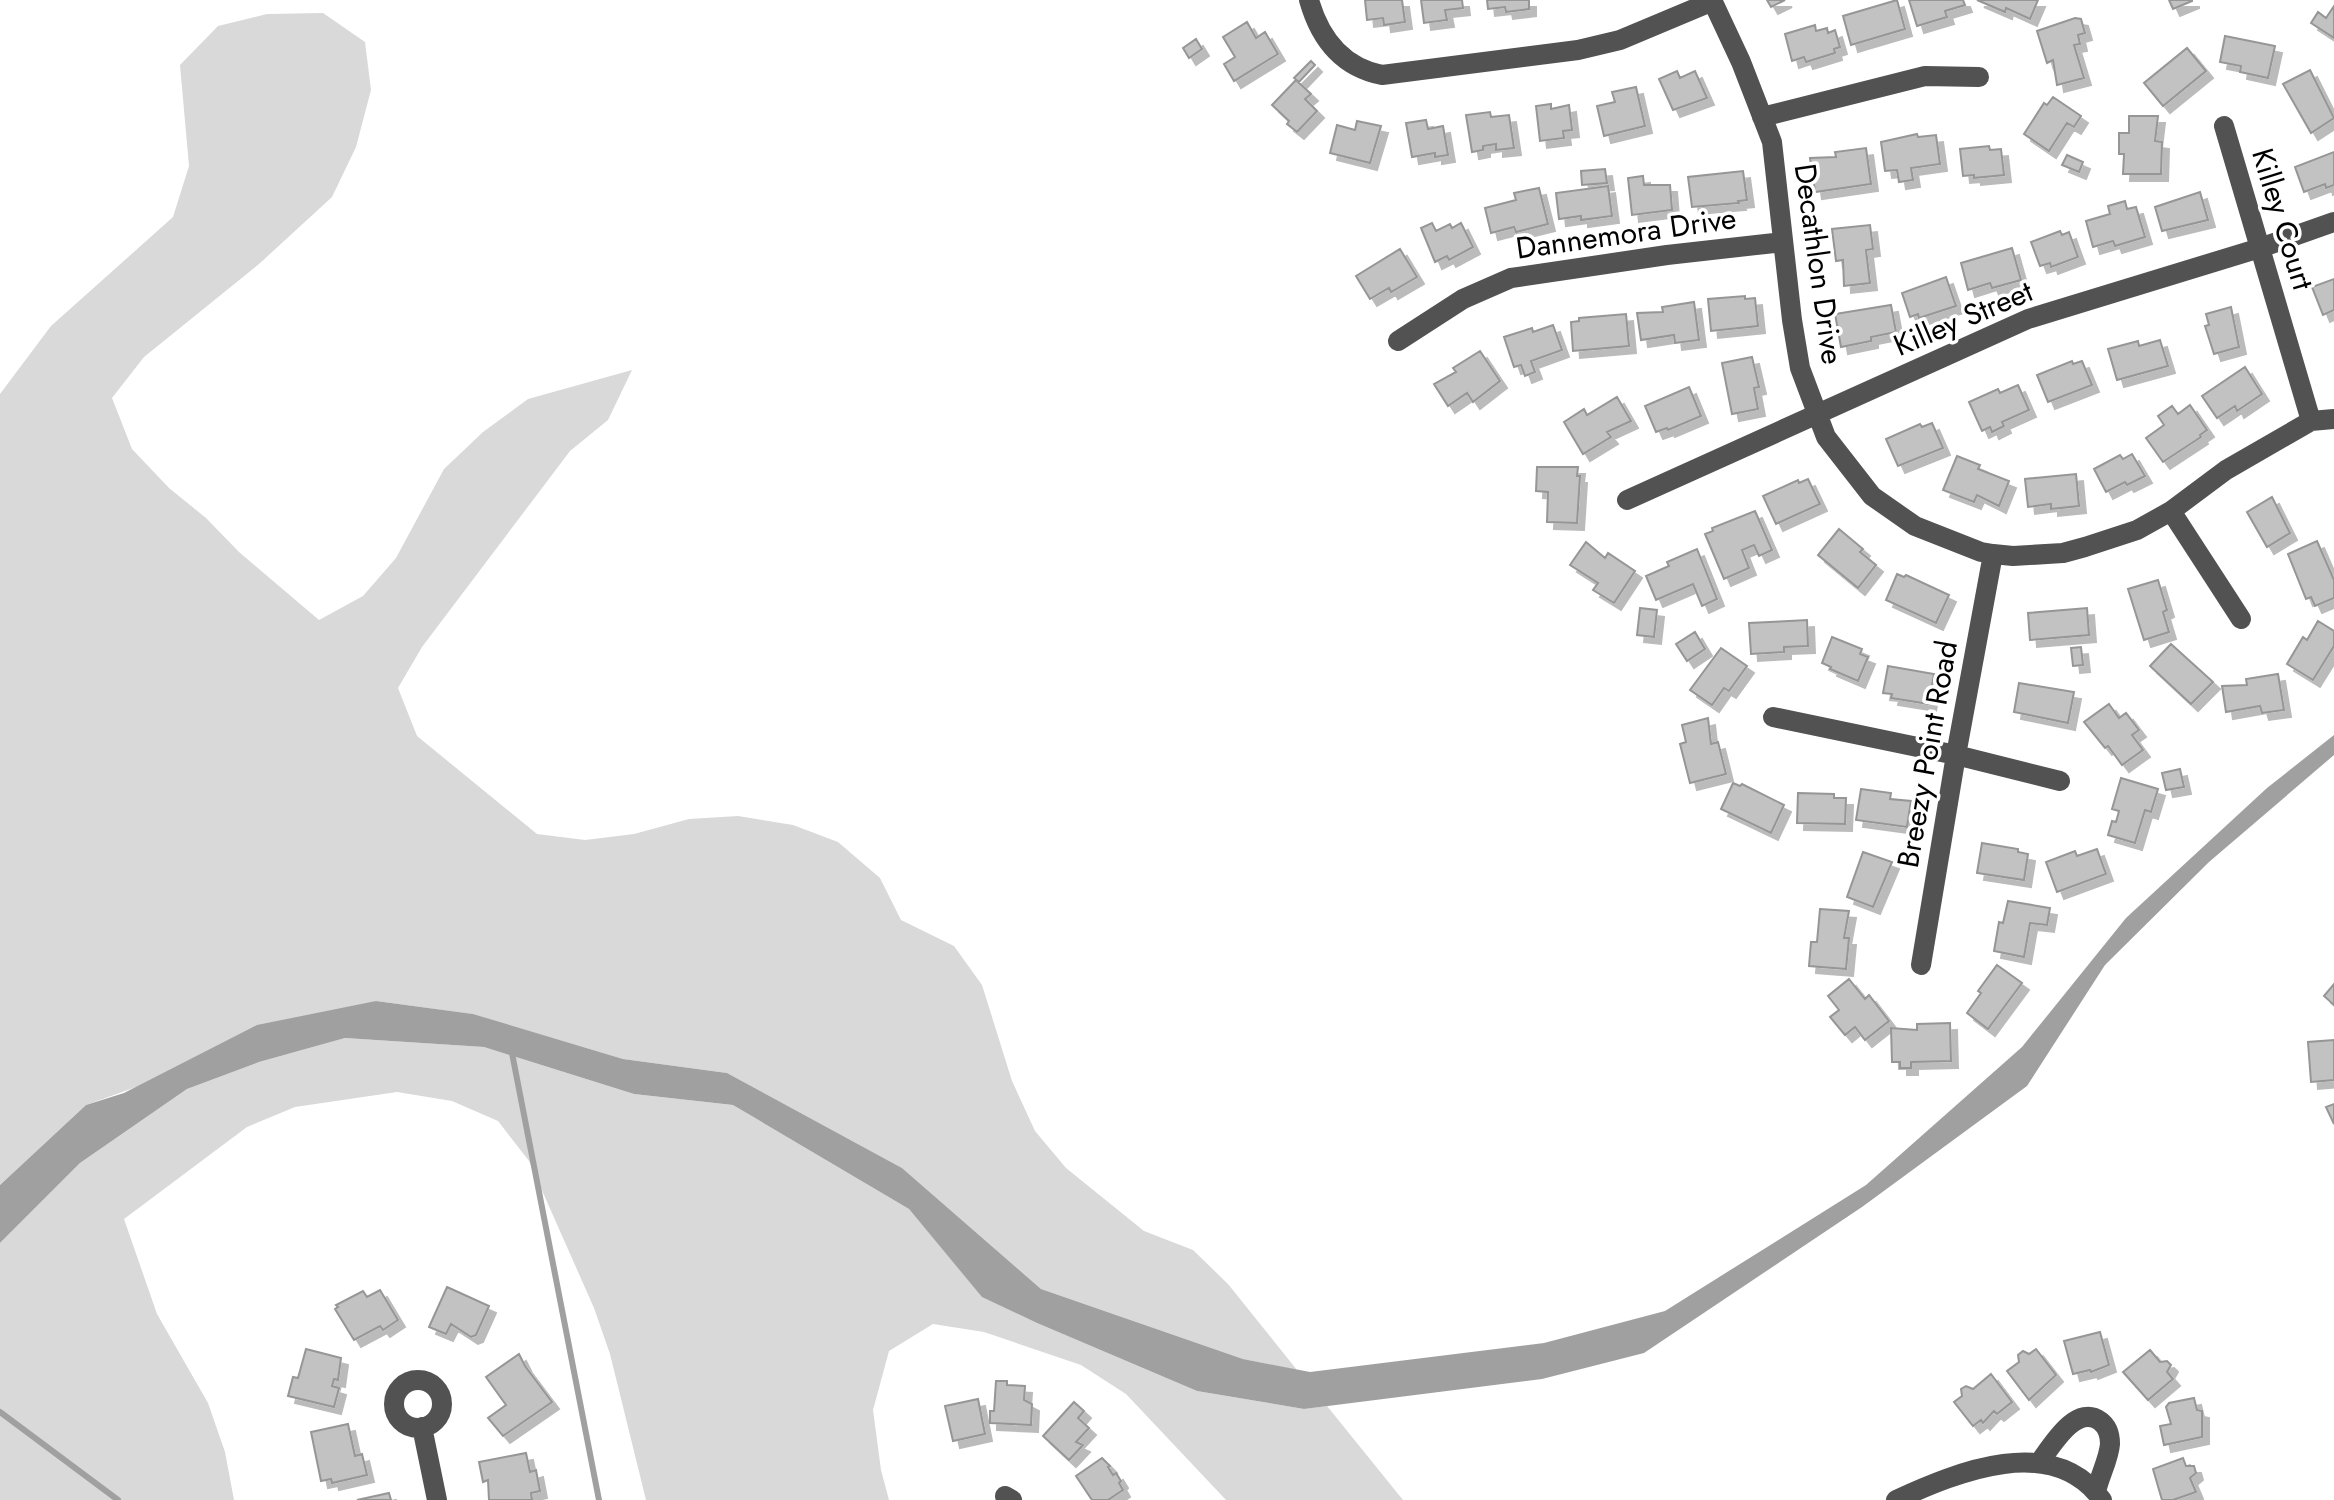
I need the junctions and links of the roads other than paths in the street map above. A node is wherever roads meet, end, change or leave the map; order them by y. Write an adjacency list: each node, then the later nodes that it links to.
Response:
1 (1309, 0): 2 (street)
2 (1713, 0): 4 (street, Decathlon Drive)
3 (1979, 77): 4 (street)
4 (1762, 117): 7 (street, Decathlon Drive)
5 (2224, 126): 8 (street, Killey Court)
6 (2334, 222): 8 (street, Killey Street)
7 (1783, 242): 9 (street, Dannemora Drive); 10 (street, Decathlon Drive)
8 (2260, 248): 10 (street, Killey Street); 12 (street, Killey Court)
9 (1398, 341)
10 (1818, 415): 13 (street, Killey Street); 15 (street, Decathlon Drive)
11 (2334, 419): 12 (street, Decathlon Drive)
12 (2311, 421): 14 (street, Decathlon Drive)
13 (1627, 500)
14 (2171, 511): 15 (street, Decathlon Drive); 16 (street)
15 (1993, 554): 18 (street, Breezy Point Road)
16 (2241, 619)
17 (1773, 717): 18 (street)
18 (1956, 755): 19 (street); 20 (street, Breezy Point Road)
19 (2060, 781)
20 (1921, 965)
21 (422, 1427): 24 (street)
22 (2039, 1463): 23 (street); 23 (street); 25 (street)
23 (2099, 1496)
24 (437, 1500)
25 (1896, 1500)

